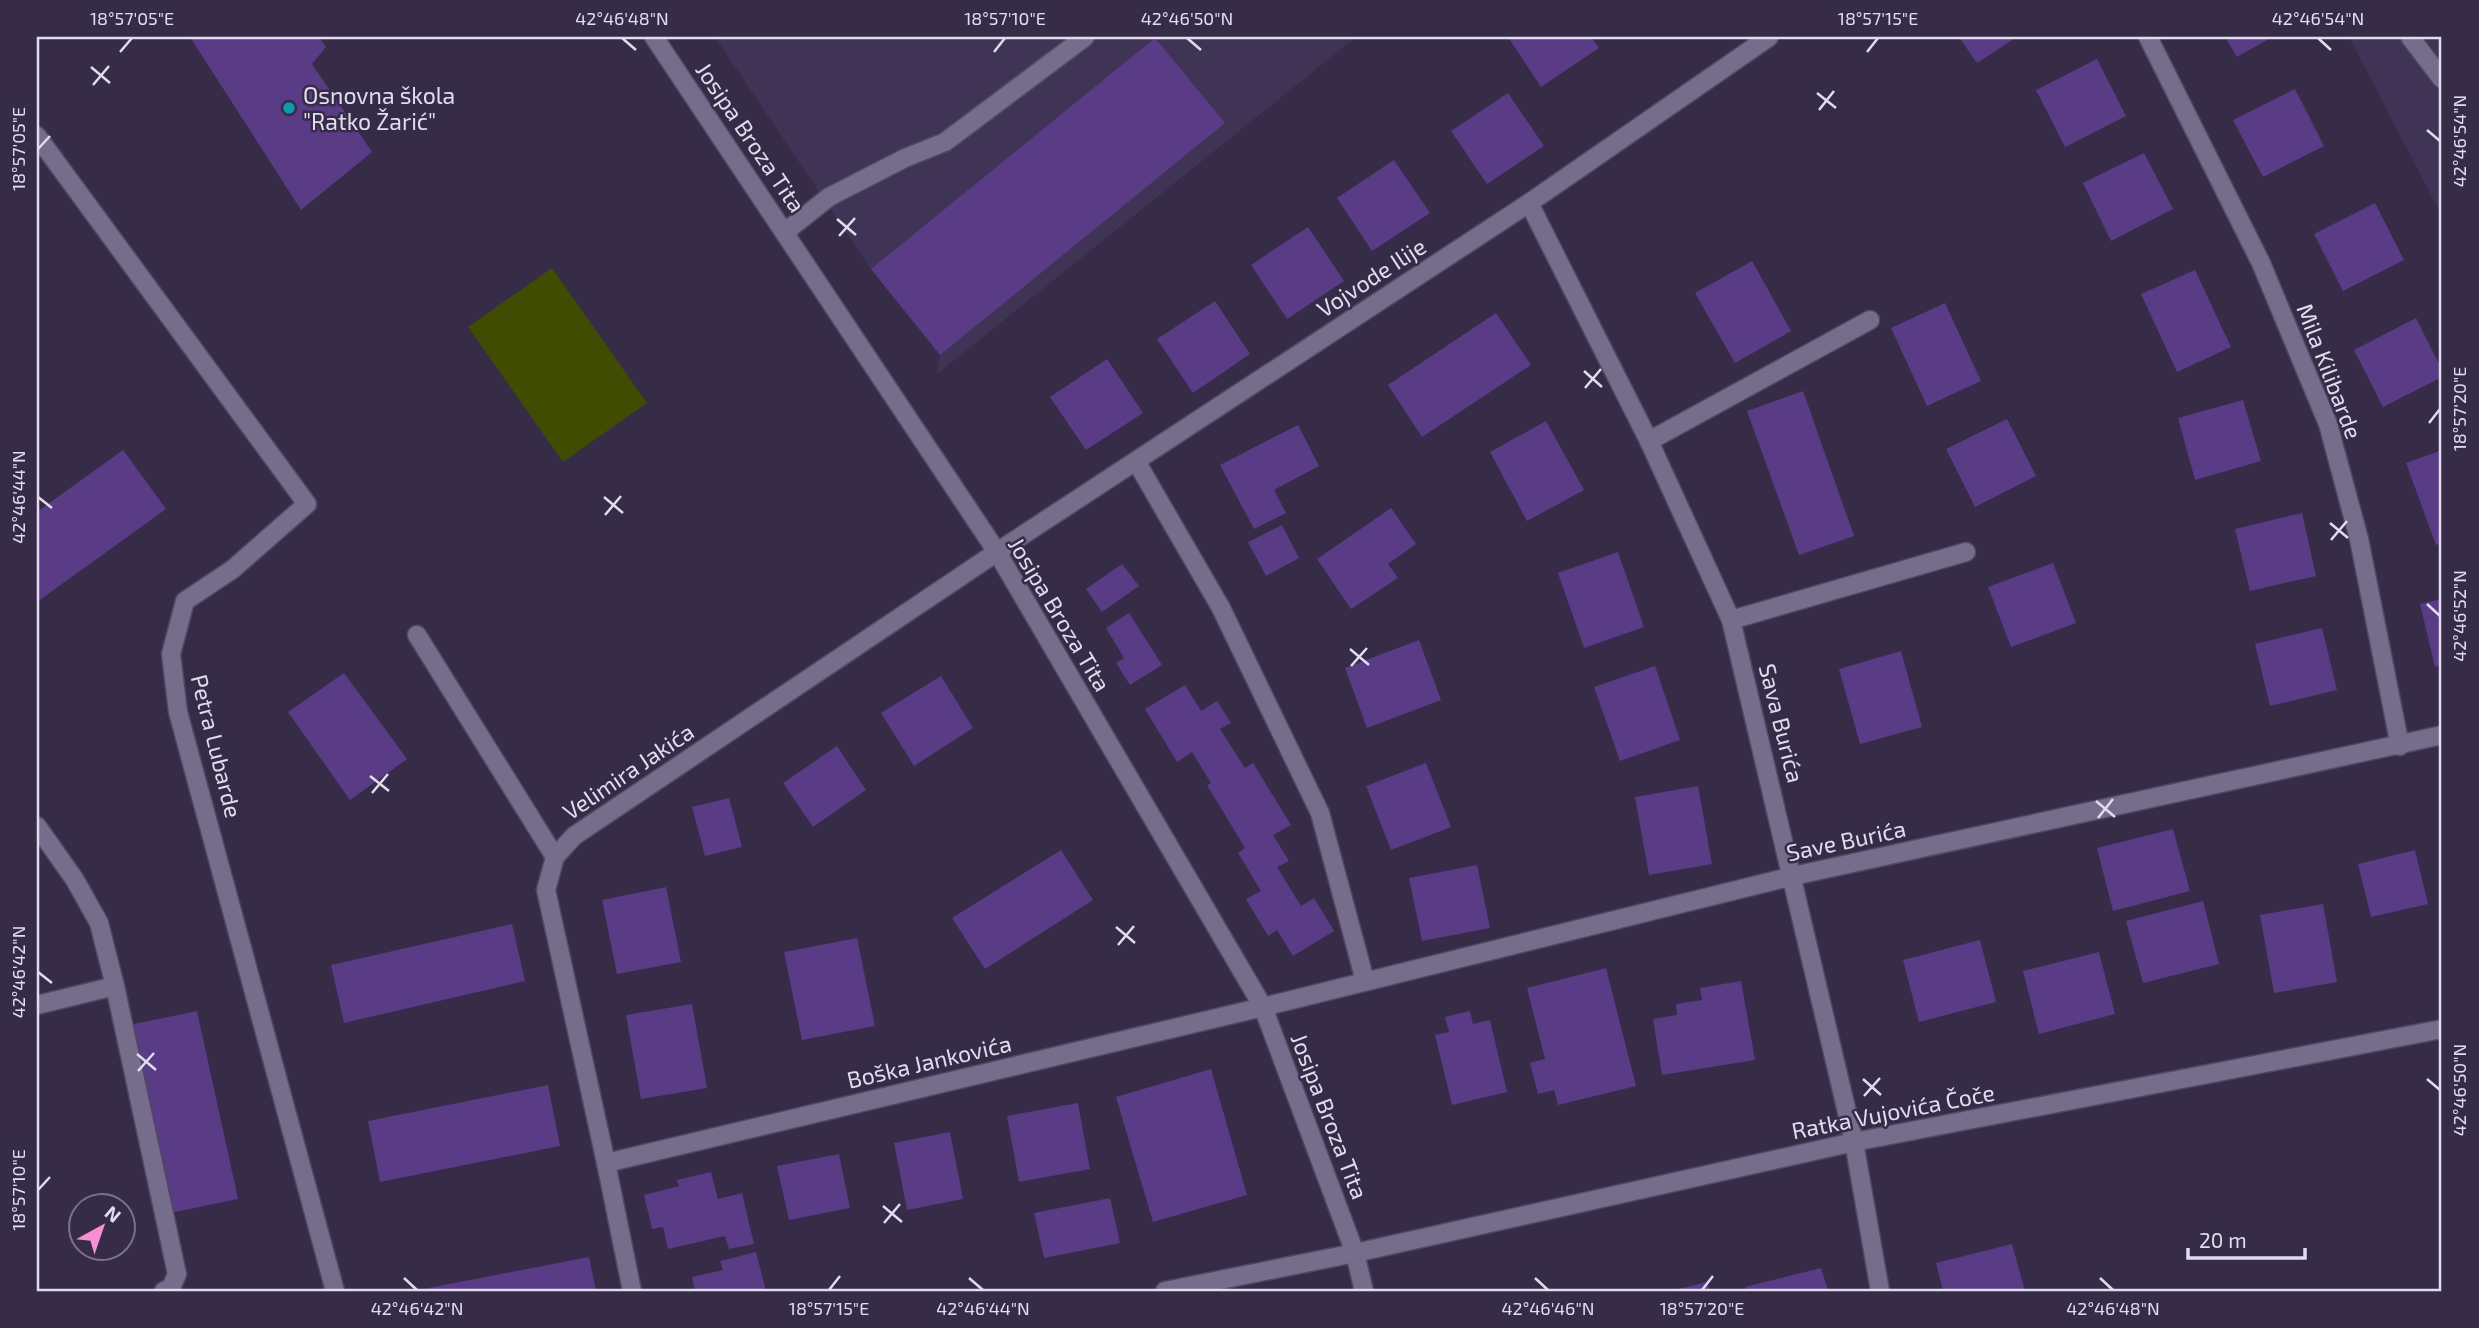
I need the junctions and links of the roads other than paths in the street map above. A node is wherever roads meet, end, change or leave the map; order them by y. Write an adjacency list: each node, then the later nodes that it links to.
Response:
1 (654, 37): 9 (street, Josipa Broza Tita)
2 (1085, 37): 9 (street)
3 (1769, 37): 8 (street, Vojvode Ilije)
4 (2148, 37): 18 (street, Mila Kilibarde)
5 (2410, 37): 6 (street)
6 (2442, 79)
7 (37, 136): 31 (street, Petra Lubarde)
8 (1529, 203): 11 (street, Sava Burića); 12 (street, Vojvode Ilije)
9 (785, 232): 13 (street, Josipa Broza Tita)
10 (1870, 320): 11 (street)
11 (1649, 441): 15 (street, Sava Burića)
12 (1136, 461): 13 (street, Vojvode Ilije); 22 (street)
13 (996, 552): 20 (street, Velimira Jakića); 25 (street, Josipa Broza Tita)
14 (1966, 552): 15 (street)
15 (1731, 620): 21 (street, Sava Burića)
16 (417, 635): 20 (street)
17 (2442, 735): 18 (street, Save Burića)
18 (2400, 746): 21 (street, Save Burića)
19 (37, 827): 23 (street)
20 (555, 857): 28 (street)
21 (1793, 876): 22 (street, Save Burića); 27 (street, Sava Burića)
22 (1365, 981): 25 (street, Save Burića)
23 (115, 985): 24 (street); 30 (street)
24 (37, 1005)
25 (1263, 1007): 28 (street, Boška Jankovića); 29 (street, Josipa Broza Tita)
26 (2442, 1028): 27 (street, Ratka Vujovića Čoče)
27 (1854, 1142): 29 (street, Ratka Vujovića Čoče); 35 (street, Sava Burića)
28 (606, 1163): 32 (street)
29 (1355, 1253): 33 (street, Ratka Vujovića Čoče); 34 (street, Josipa Broza Tita)
30 (164, 1291)
31 (335, 1291)
32 (632, 1291)
33 (1165, 1291)
34 (1364, 1291)
35 (1880, 1291)

